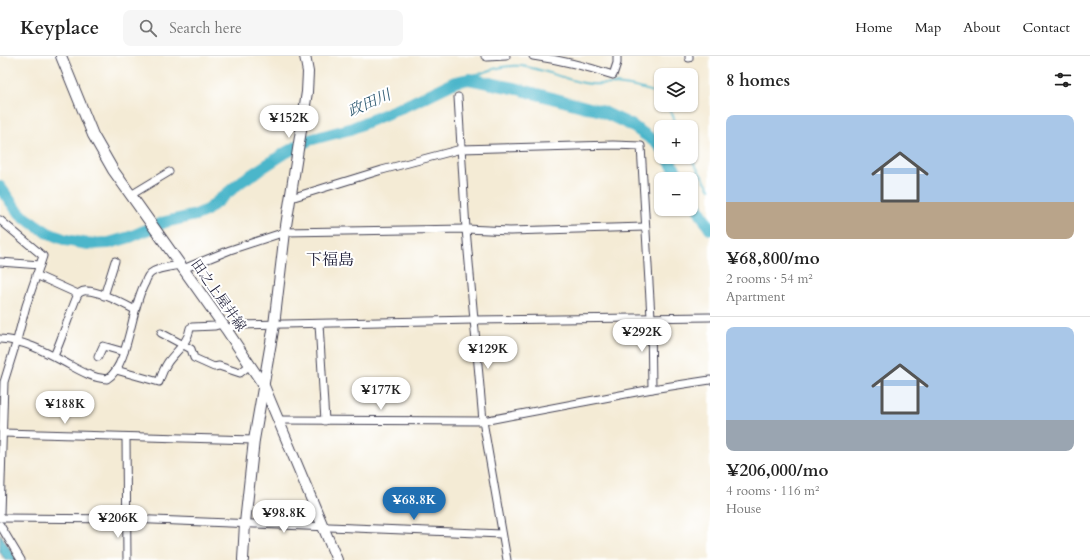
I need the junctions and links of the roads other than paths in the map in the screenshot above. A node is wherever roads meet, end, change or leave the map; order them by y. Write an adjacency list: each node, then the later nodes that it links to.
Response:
1 (61, 56): 10 (main road, 田之上屋井線)
2 (305, 56): 11 (main road)
3 (485, 56): 4 (street)
4 (506, 56)
5 (533, 56): 6 (street)
6 (617, 56)
7 (458, 97): 8 (street)
8 (461, 148): 11 (street); 13 (street); 14 (street)
9 (169, 172): 10 (street)
10 (131, 195): 19 (main road, 田之上屋井線)
11 (291, 198): 15 (main road)
12 (0, 220): 18 (street)
13 (645, 227): 14 (street); 24 (street)
14 (466, 229): 15 (street); 26 (street)
15 (285, 232): 19 (street); 28 (main road)
16 (114, 261): 22 (street)
17 (0, 262): 18 (street)
18 (40, 264): 20 (street)
19 (182, 267): 23 (street); 29 (main road, 田之上屋井線)
20 (36, 275): 21 (street); 32 (street)
21 (78, 294): 22 (street); 35 (street)
22 (104, 296): 23 (street)
23 (135, 310): 34 (street)
24 (651, 317): 25 (street); 26 (street); 41 (street)
25 (710, 317)
26 (474, 320): 27 (street); 44 (street)
27 (319, 324): 28 (street); 43 (street)
28 (274, 325): 29 (street); 40 (main road)
29 (224, 327): 33 (street); 37 (main road, 田之上屋井線)
30 (161, 333): 33 (street)
31 (0, 339): 32 (street)
32 (17, 340): 35 (street); 45 (street)
33 (183, 344): 37 (street); 38 (street)
34 (124, 352): 36 (street); 38 (street)
35 (54, 356): 38 (street)
36 (98, 357)
37 (250, 365): 40 (main road, 田之上屋井線)
38 (116, 370)
39 (710, 380): 41 (street)
40 (264, 386): 42 (main road, 田之上屋井線); 47 (main road)
41 (652, 389): 44 (street)
42 (279, 420): 43 (street); 53 (main road, 田之上屋井線)
43 (325, 421): 44 (street)
44 (483, 421): 54 (street)
45 (3, 433): 46 (street); 48 (street)
46 (126, 437): 47 (street); 50 (street)
47 (254, 440): 51 (main road)
48 (0, 514)
49 (0, 518): 50 (street)
50 (128, 518): 51 (street); 56 (street)
51 (245, 523): 53 (street); 57 (main road)
52 (0, 525): 55 (street)
53 (324, 527): 54 (street); 58 (main road, 田之上屋井線)
54 (502, 534): 59 (street)
55 (22, 560)
56 (127, 560)
57 (243, 560)
58 (337, 560)
59 (507, 560)

